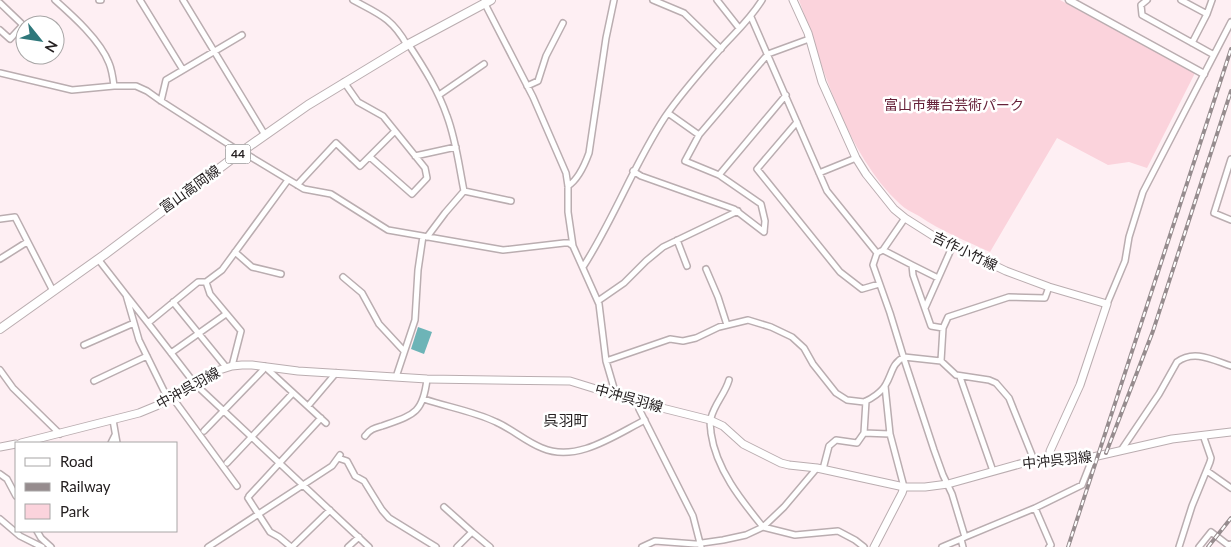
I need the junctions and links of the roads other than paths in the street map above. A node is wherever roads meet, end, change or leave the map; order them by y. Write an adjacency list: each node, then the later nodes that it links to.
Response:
1 (55, 0): 37 (street)
2 (140, 0): 33 (street)
3 (183, 0): 29 (street)
4 (352, 0): 27 (street)
5 (614, 0): 60 (street)
6 (653, 0): 17 (street)
7 (671, 0): 17 (street)
8 (717, 0): 22 (street)
9 (762, 0): 19 (street)
10 (793, 0): 25 (main road, 吉作小竹線)
11 (1069, 0): 35 (street)
12 (1147, 0): 26 (street)
13 (1181, 0): 18 (street)
14 (1212, 0): 18 (street)
15 (486, 1): 27 (main road, 富山高岡線 / 44); 38 (street)
16 (0, 2): 23 (street)
17 (669, 6): 28 (street)
18 (1207, 14): 26 (street)
19 (751, 16): 22 (street); 30 (street)
20 (564, 22): 38 (street)
21 (1231, 22): 31 (street)
22 (739, 28): 28 (street)
23 (0, 30)
24 (242, 35): 29 (street)
25 (809, 38): 30 (street); 51 (main road, 吉作小竹線)
26 (1192, 43): 31 (street)
27 (408, 45): 36 (main road, 富山高岡線 / 44); 39 (street)
28 (721, 49): 42 (street)
29 (214, 52): 33 (street); 45 (street)
30 (768, 54): 40 (street); 46 (street)
31 (1214, 55): 35 (street)
32 (484, 64): 39 (street)
33 (183, 70): 41 (street)
34 (0, 73): 37 (street)
35 (1204, 74): 91 (street)
36 (344, 82): 44 (street); 45 (main road, 富山高岡線 / 44)
37 (114, 86): 41 (street)
38 (527, 86): 60 (street)
39 (439, 95): 47 (street)
40 (786, 95): 43 (street); 55 (street)
41 (160, 101): 48 (street)
42 (668, 112): 46 (street); 53 (street)
43 (797, 122): 54 (street); 85 (street)
44 (394, 131): 49 (street); 50 (street)
45 (265, 135): 48 (main road, 富山高岡線 / 44)
46 (699, 135): 55 (street)
47 (456, 147): 49 (street); 61 (street)
48 (241, 152): 56 (street); 76 (main road, 富山高岡線 / 44)
49 (415, 156): 50 (street)
50 (370, 157): 59 (street)
51 (856, 158): 54 (street); 64 (main road, 吉作小竹線)
52 (1231, 159): 57 (street)
53 (633, 170): 63 (street); 79 (street)
54 (820, 173): 74 (street)
55 (719, 175): 63 (street)
56 (288, 180): 59 (street); 73 (street)
57 (1224, 180): 58 (street); 66 (street)
58 (1231, 183)
59 (297, 185): 67 (street)
60 (568, 186): 71 (street)
61 (464, 191): 62 (street); 67 (street)
62 (510, 201)
63 (738, 212): 68 (street)
64 (905, 218): 70 (main road, 吉作小竹線); 72 (street)
65 (0, 219): 69 (street)
66 (1231, 220)
67 (425, 237): 71 (street); 101 (street)
68 (677, 240): 78 (street); 89 (street)
69 (27, 242): 75 (street); 87 (street)
70 (953, 245): 83 (street); 86 (main road, 吉作小竹線)
71 (573, 246): 79 (street)
72 (883, 250): 74 (street); 77 (street)
73 (236, 252): 81 (street); 84 (street)
74 (878, 253): 85 (street)
75 (0, 259)
76 (98, 259): 87 (main road, 富山高岡線 / 44); 88 (street)
77 (912, 265): 83 (street); 92 (street)
78 (687, 266)
79 (584, 267): 89 (street)
80 (706, 269): 96 (street)
81 (280, 274)
82 (343, 277): 101 (street)
83 (938, 278): 92 (street)
84 (206, 282): 90 (street); 93 (street)
85 (879, 284): 104 (street)
86 (1049, 287): 91 (main road, 吉作小竹線); 97 (street)
87 (53, 291): 98 (main road, 富山高岡線 / 44)
88 (126, 295): 94 (street); 95 (street)
89 (598, 301): 105 (street)
90 (173, 302): 95 (street); 99 (street)
91 (1107, 304): 148 (main road)
92 (925, 308): 97 (street)
93 (226, 314): 99 (street); 109 (street)
94 (134, 323): 100 (street); 103 (street)
95 (148, 323): 102 (street)
96 (727, 325): 105 (street); 123 (street)
97 (943, 328): 106 (street)
98 (0, 329)
99 (198, 334): 102 (street); 109 (street)
100 (84, 345)
101 (404, 351): 112 (street)
102 (170, 353): 117 (street)
103 (146, 356): 116 (street); 121 (street)
104 (904, 358): 106 (street); 118 (street); 156 (street)
105 (606, 361): 120 (street)
106 (941, 361): 113 (street)
107 (264, 366): 109 (main road, 中沖呉羽線); 111 (main road, 中沖呉羽線); 119 (street); 126 (street)
108 (1231, 366): 146 (street)
109 (229, 367): 117 (main road, 中沖呉羽線)
110 (0, 370): 135 (street)
111 (336, 374): 112 (main road, 中沖呉羽線); 125 (street)
112 (396, 377): 114 (main road, 中沖呉羽線)
113 (960, 377): 149 (street); 153 (street)
114 (427, 379): 120 (main road, 中沖呉羽線); 122 (street)
115 (729, 380): 130 (street)
116 (94, 381)
117 (195, 384): 121 (main road, 中沖呉羽線); 126 (street)
118 (886, 386): 123 (street); 136 (street)
119 (293, 393): 125 (street); 140 (street)
120 (616, 395): 124 (main road, 中沖呉羽線)
121 (170, 398): 128 (main road, 中沖呉羽線); 158 (street)
122 (424, 399): 129 (street); 139 (street)
123 (866, 401): 134 (street)
124 (638, 402): 129 (street); 130 (main road, 中沖呉羽線)
125 (308, 406): 127 (street)
126 (224, 411): 132 (street); 140 (street)
127 (321, 418): 131 (street); 151 (street)
128 (113, 420): 135 (main road, 中沖呉羽線); 138 (street)
129 (645, 420): 175 (street)
130 (710, 420): 152 (main road, 中沖呉羽線); 167 (street)
131 (326, 423)
132 (204, 431)
133 (1231, 432): 137 (main road, 中沖呉羽線)
134 (864, 433): 136 (street); 152 (street)
135 (60, 434): 141 (main road, 中沖呉羽線)
136 (890, 434): 159 (street)
137 (1203, 435): 146 (main road, 中沖呉羽線); 154 (street)
138 (115, 436): 142 (street); 143 (street)
139 (365, 436)
140 (252, 437): 150 (street); 151 (street)
141 (32, 442)
142 (112, 442)
143 (117, 442)
144 (15, 444): 145 (main road)
145 (0, 447)
146 (1122, 450): 147 (main road, 中沖呉羽線)
147 (1092, 456): 148 (main road, 中沖呉羽線); 163 (street)
148 (1050, 459): 149 (main road, 中沖呉羽線)
149 (1034, 460): 153 (main road, 中沖呉羽線)
150 (227, 463)
151 (280, 463): 157 (street); 165 (street)
152 (820, 468): 159 (main road, 中沖呉羽線); 167 (street)
153 (993, 471): 156 (main road, 中沖呉羽線)
154 (1206, 471): 160 (street); 190 (street)
155 (0, 474): 161 (street)
156 (948, 484): 159 (main road, 中沖呉羽線); 173 (street)
157 (303, 485): 164 (street); 165 (street); 181 (street)
158 (237, 486)
159 (904, 487): 186 (main road)
160 (1231, 488)
161 (15, 494)
162 (444, 507): 171 (street)
163 (1035, 508): 173 (street); 189 (street)
164 (330, 510): 172 (street); 178 (street)
165 (259, 514): 177 (street); 178 (street)
166 (0, 519): 169 (street)
167 (763, 527): 175 (street); 185 (street)
168 (15, 532): 176 (street)
169 (15, 532)
170 (38, 532): 176 (street)
171 (472, 532): 182 (street); 183 (street)
172 (358, 537): 179 (street); 180 (street)
173 (963, 538): 187 (street); 188 (street)
174 (1231, 544): 191 (street)
175 (701, 545): 184 (street)
176 (46, 546)
177 (208, 547)
178 (292, 547)
179 (348, 547)
180 (369, 547)
181 (436, 547)
182 (457, 547)
183 (490, 547)
184 (642, 547)
185 (864, 547)
186 (874, 547)
187 (942, 547)
188 (963, 547)
189 (1049, 547)
190 (1179, 547)
191 (1199, 547)

